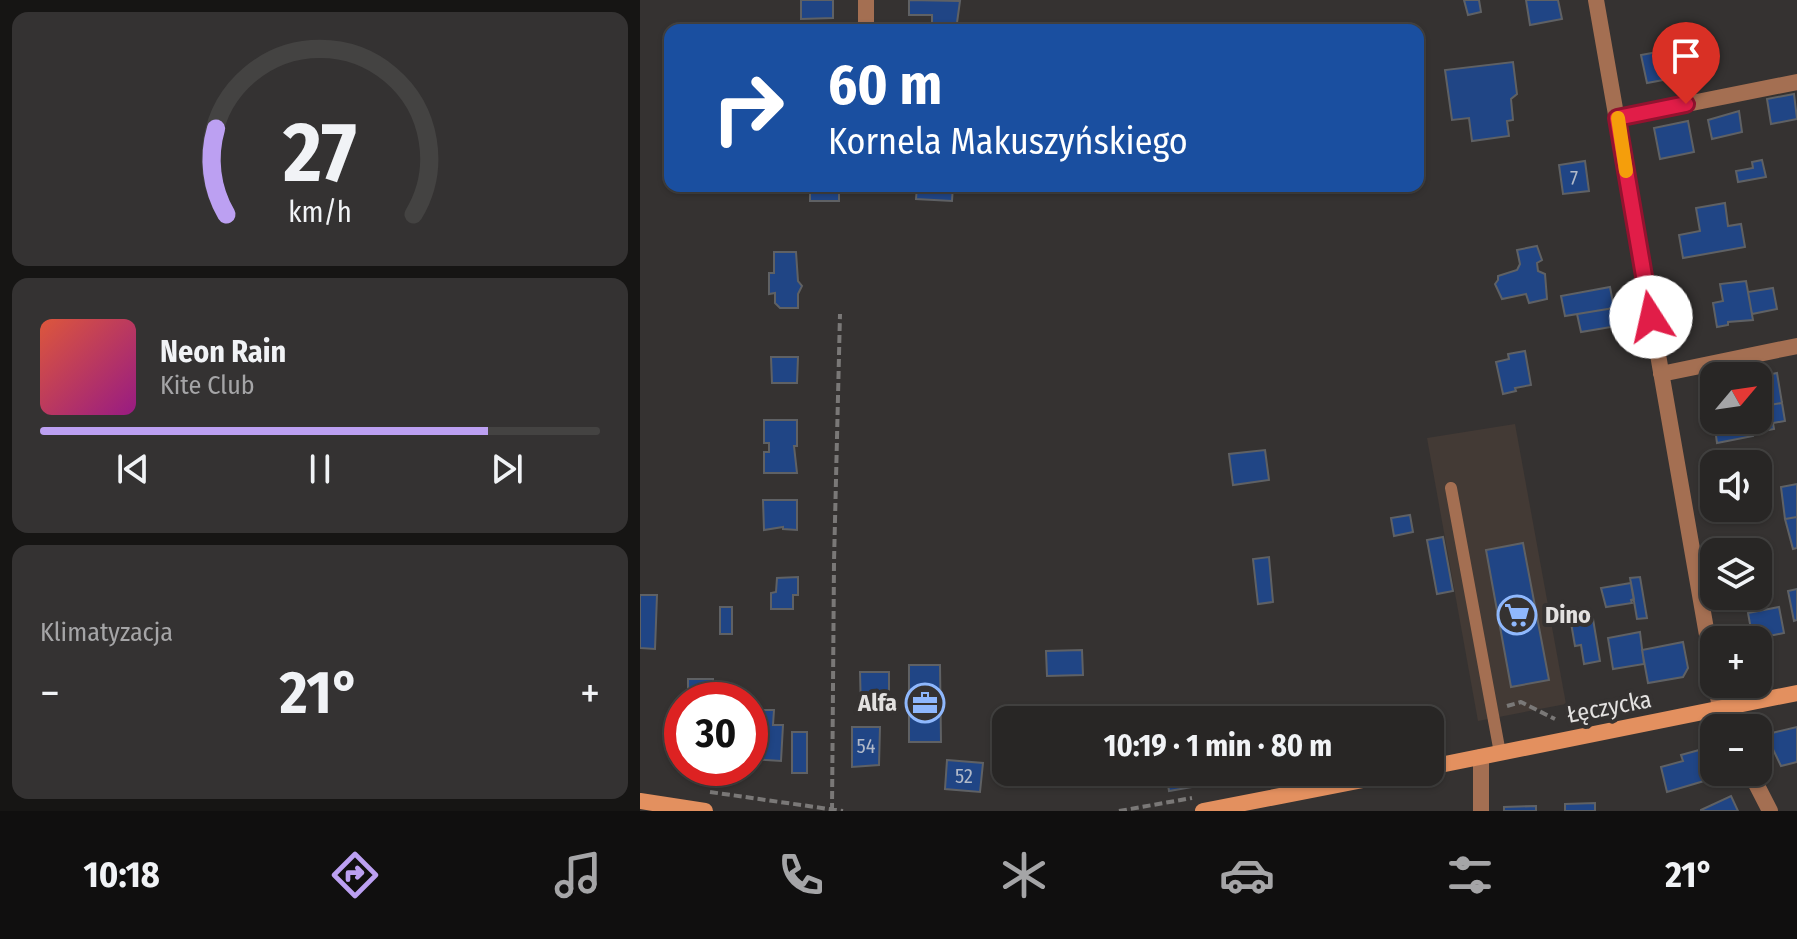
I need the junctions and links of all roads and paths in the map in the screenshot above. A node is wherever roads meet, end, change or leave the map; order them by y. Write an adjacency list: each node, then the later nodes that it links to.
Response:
1 (866, 0): 3 (street)
2 (1596, 0): 5 (street)
3 (866, 24)
4 (1797, 82): 5 (street)
5 (1617, 118): 8 (street)
6 (840, 314): 24 (path)
7 (1797, 346): 8 (street)
8 (1661, 374): 10 (street)
9 (1451, 488): 14 (lane)
10 (1705, 626)
11 (1797, 693): 13 (street, Łęczycka)
12 (1718, 698): 13 (street)
13 (1720, 709): 15 (street); 17 (street, Łęczycka)
14 (1491, 710): 16 (path); 17 (lane)
15 (1722, 714)
16 (1555, 719)
17 (1500, 753): 18 (street, Łęczycka)
18 (1481, 757): 19 (street, Łęczycka); 28 (street)
19 (1444, 764)
20 (1332, 786): 27 (street)
21 (1757, 786): 29 (street)
22 (700, 791): 24 (path)
23 (640, 801): 25 (street)
24 (832, 810): 26 (path)
25 (705, 811)
26 (843, 811)
27 (1204, 811)
28 (1481, 811)
29 (1770, 811)

